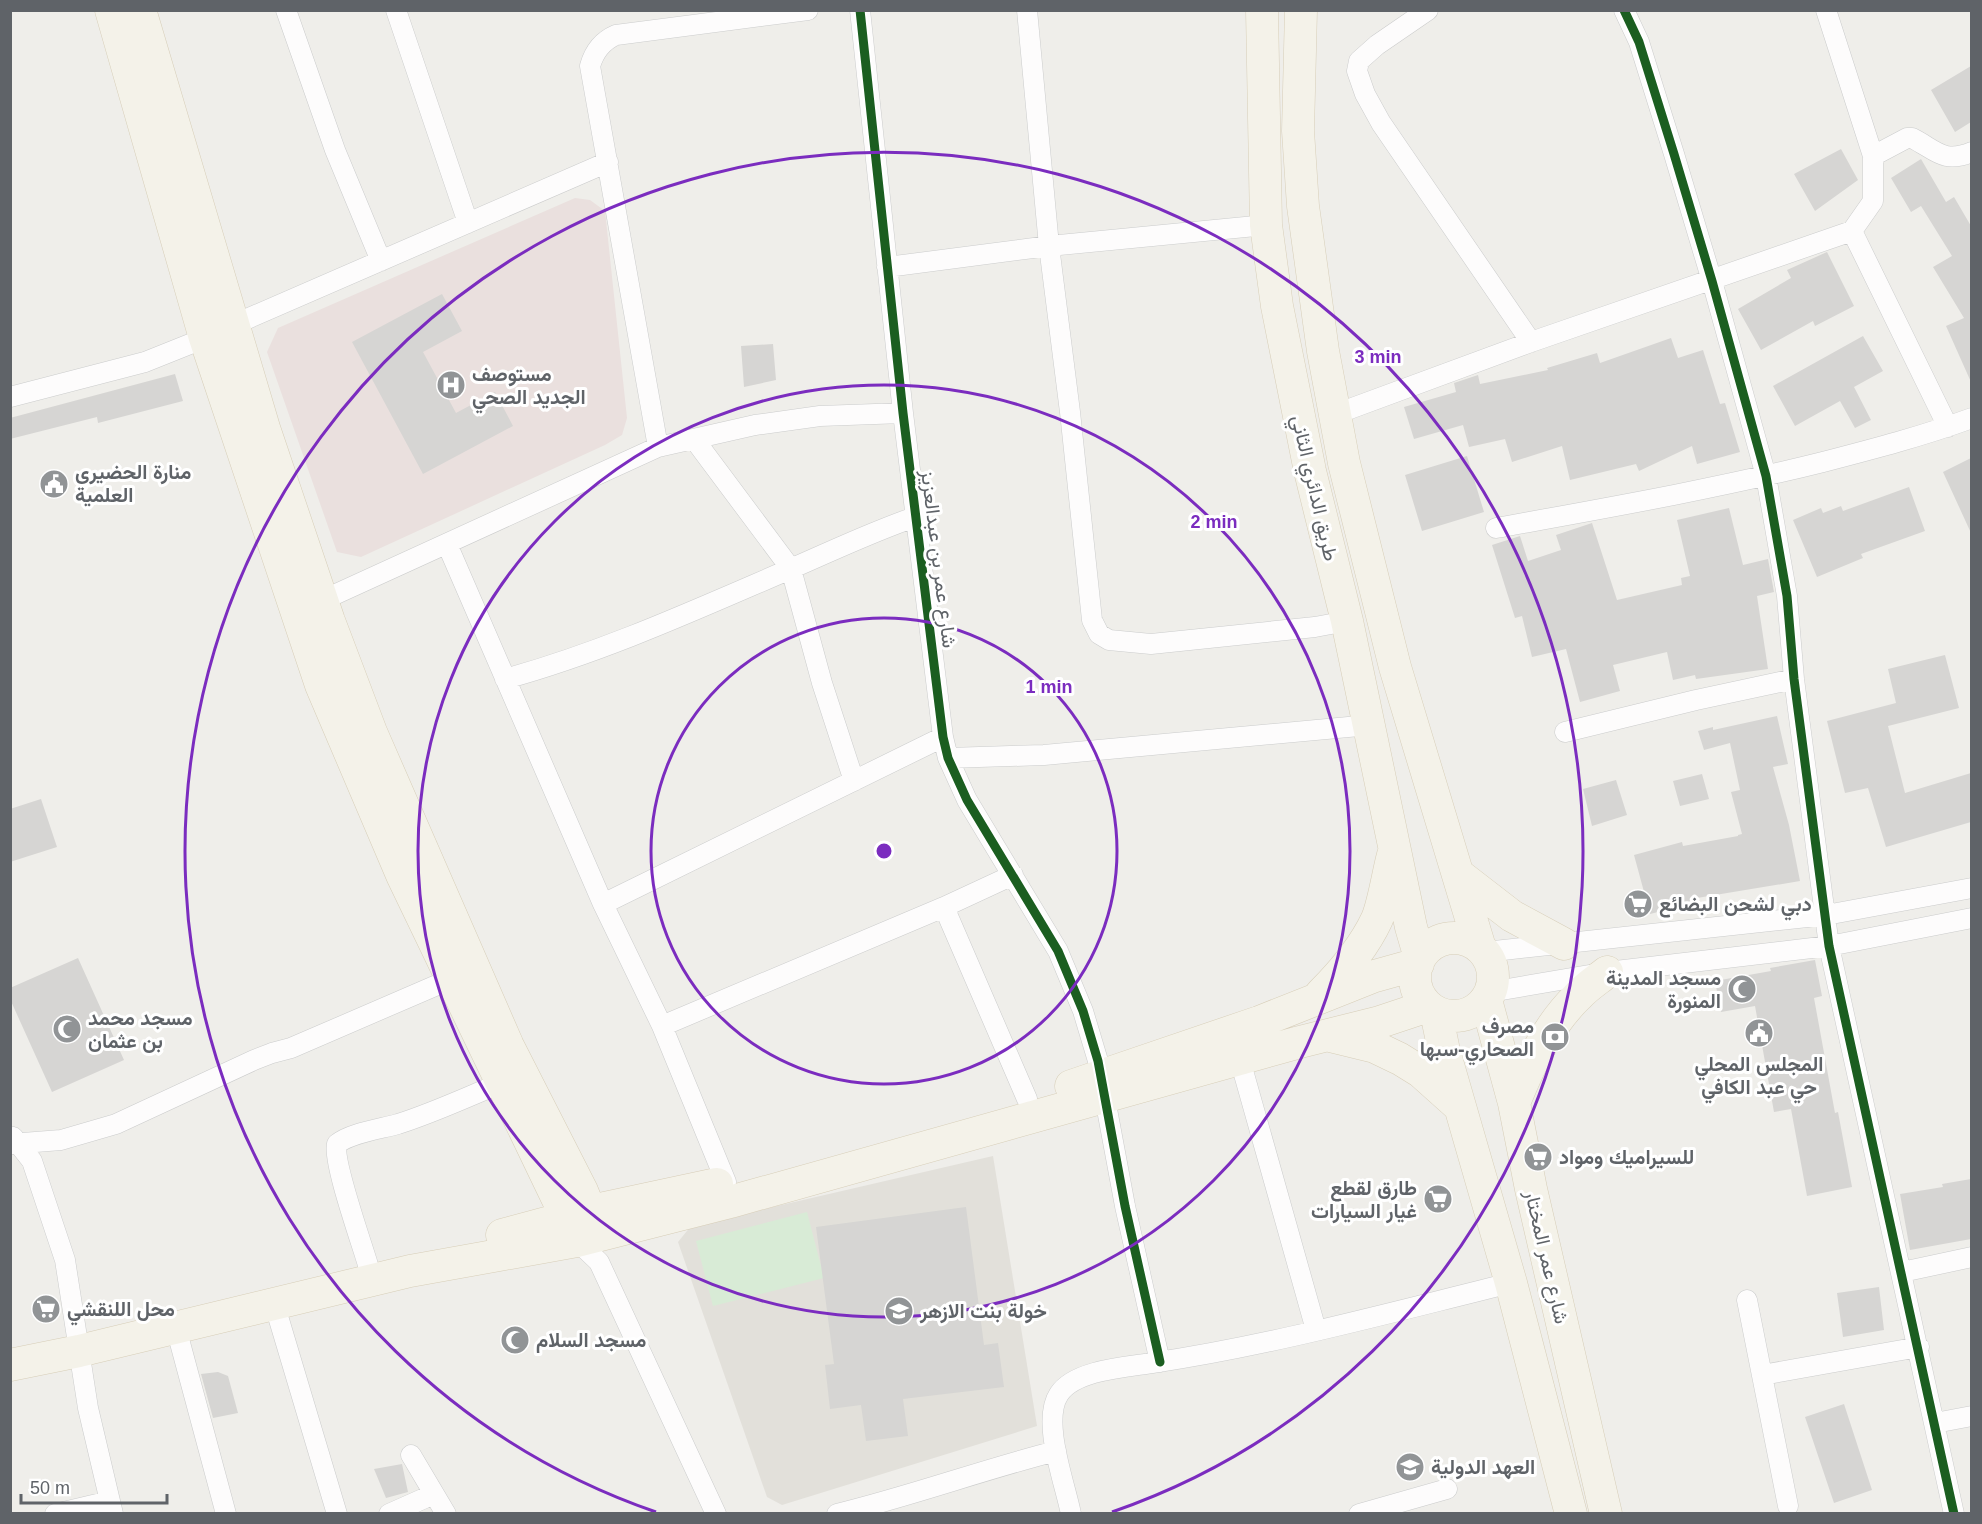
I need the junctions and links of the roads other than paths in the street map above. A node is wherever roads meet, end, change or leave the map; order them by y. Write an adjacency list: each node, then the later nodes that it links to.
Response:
1 (111, 10): 23 (main road)
2 (140, 10): 23 (main road)
3 (286, 10): 20 (street)
4 (396, 10): 16 (street)
5 (808, 10): 15 (street)
6 (860, 10): 21 (street, شارع عمر بن عبدالعزيز)
7 (1027, 10): 19 (street)
8 (1262, 10): 17 (main road, طريق الدائري الثاني)
9 (1301, 10): 25 (main road, طريق الدائري الثاني)
10 (1428, 10): 24 (street)
11 (1624, 10): 22 (street)
12 (1826, 10): 14 (street)
13 (1971, 152): 14 (street)
14 (1873, 156): 18 (street)
15 (608, 162): 16 (street); 33 (street)
16 (468, 223): 20 (street)
17 (1266, 225): 19 (street); 26 (main road, طريق الدائري الثاني)
18 (1852, 231): 22 (street); 31 (street)
19 (1049, 246): 21 (street); 40 (street)
20 (381, 261): 23 (street)
21 (887, 267): 28 (street, شارع عمر بن عبدالعزيز)
22 (1712, 281): 24 (street); 34 (street)
23 (219, 332): 27 (street); 39 (main road)
24 (1531, 342): 29 (street)
25 (1323, 351): 26 (main road); 29 (main road, طريق الدائري الثاني)
26 (1287, 357): 40 (main road, طريق الدائري الثاني)
27 (10, 397)
28 (903, 413): 32 (street); 35 (street, شارع عمر بن عبدالعزيز)
29 (1336, 414): 50 (main road, طريق الدائري الثاني)
30 (1971, 418): 31 (street)
31 (1948, 427): 34 (street)
32 (694, 439): 33 (street); 38 (street)
33 (658, 447): 37 (street)
34 (1766, 476): 36 (street); 42 (street)
35 (915, 517): 38 (street); 45 (street, شارع عمر بن عبدالعزيز)
36 (1496, 528)
37 (447, 544): 39 (street); 41 (street)
38 (791, 569): 41 (street); 47 (street)
39 (309, 607): 61 (main road); 75 (main road)
40 (1347, 621): 43 (main road, طريق الدائري الثاني)
41 (506, 679): 52 (street)
42 (1794, 679): 44 (street); 54 (street)
43 (1370, 725): 46 (street); 48 (main road, طريق الدائري الثاني)
44 (1565, 732)
45 (943, 737): 46 (street, شارع عمر بن عبدالعزيز); 47 (street)
46 (948, 758): 49 (street, شارع عمر بن عبدالعزيز)
47 (854, 781): 52 (street)
48 (1395, 845): 59 (main road, طريق الدائري الثاني); 63 (main road)
49 (1013, 875): 53 (street); 69 (street, شارع عمر بن عبدالعزيز)
50 (1459, 875): 56 (main road); 58 (main road, طريق الدائري الثاني)
51 (1971, 888): 54 (street)
52 (603, 904): 65 (street)
53 (944, 908): 65 (street); 70 (street)
54 (1826, 915): 56 (street); 57 (street)
55 (1971, 918): 57 (street)
56 (1564, 944): 58 (street)
57 (1829, 946): 60 (street); 78 (street)
58 (1483, 950): 59 (main road); 62 (main road)
59 (1419, 961): 63 (main road); 64 (main road)
60 (1607, 972): 62 (street); 71 (main road)
61 (451, 979): 68 (main road); 73 (street)
62 (1488, 996): 64 (main road); 71 (main road, شارع عمر المختار)
63 (1313, 1001): 69 (main road)
64 (1432, 1009): 66 (main road); 72 (main road, شارع عمر المختار)
65 (662, 1026): 74 (street)
66 (1324, 1036): 67 (main road); 72 (main road)
67 (1240, 1060): 69 (main road); 83 (street)
68 (501, 1083): 75 (main road); 77 (street)
69 (1103, 1087): 70 (main road); 75 (main road); 87 (street, شارع عمر بن عبدالعزيز)
70 (1027, 1099): 74 (main road)
71 (1514, 1103): 108 (main road, شارع عمر المختار)
72 (1460, 1106): 79 (main road, شارع عمر المختار)
73 (13, 1141): 84 (street)
74 (726, 1182): 75 (main road)
75 (587, 1233): 77 (main road); 81 (main road); 103 (street)
76 (1971, 1257): 78 (street)
77 (368, 1265): 84 (main road)
78 (1902, 1272): 86 (street)
79 (1511, 1283): 83 (street); 107 (main road, شارع عمر المختار)
80 (1747, 1300): 89 (street)
81 (274, 1303): 82 (main road); 100 (street)
82 (176, 1328): 84 (main road); 99 (street)
83 (1316, 1330): 87 (street)
84 (78, 1342): 85 (main road); 88 (main road); 97 (street)
85 (10, 1347)
86 (1919, 1347): 89 (street); 91 (street)
87 (1160, 1362): 92 (street)
88 (10, 1365)
89 (1762, 1375): 96 (street)
90 (1971, 1416): 91 (street)
91 (1935, 1423): 109 (street)
92 (1056, 1450): 104 (street); 105 (street)
93 (411, 1455): 95 (street)
94 (1447, 1488): 106 (street)
95 (434, 1494): 101 (street); 102 (street)
96 (1788, 1506)
97 (112, 1507): 98 (street)
98 (56, 1514)
99 (226, 1514)
100 (337, 1514)
101 (388, 1514)
102 (446, 1514)
103 (716, 1514)
104 (837, 1514)
105 (1071, 1514)
106 (1359, 1514)
107 (1571, 1514)
108 (1606, 1514)
109 (1954, 1514)

